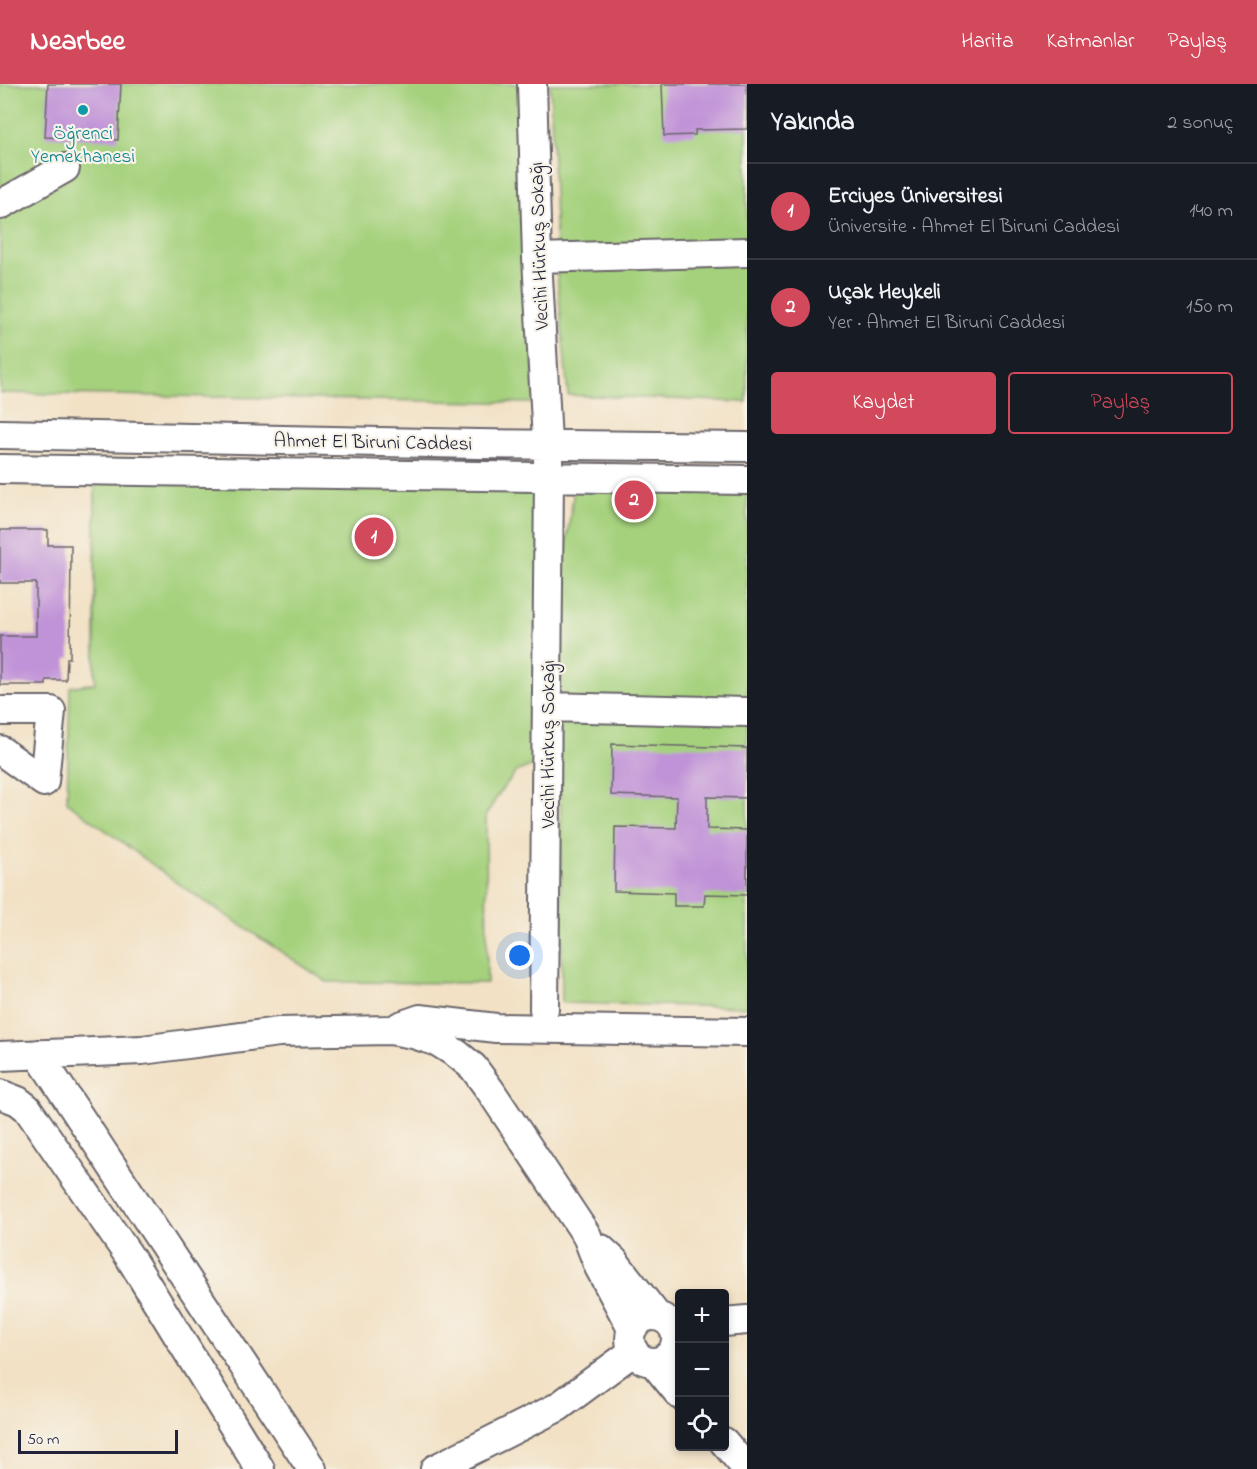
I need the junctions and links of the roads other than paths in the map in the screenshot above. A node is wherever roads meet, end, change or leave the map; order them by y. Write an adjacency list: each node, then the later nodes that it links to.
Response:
1 (532, 84): 5 (street, Vecihi Hürkuş Sokağı)
2 (65, 168): 3 (street)
3 (0, 205)
4 (747, 252): 5 (street)
5 (537, 258): 7 (street, Vecihi Hürkuş Sokağı)
6 (0, 434): 7 (street, Ahmet El Biruni Caddesi)
7 (547, 444): 8 (street, Ahmet El Biruni Caddesi); 11 (street, Vecihi Hürkuş Sokağı)
8 (685, 446): 9 (street, Ahmet El Biruni Caddesi); 12 (street)
9 (747, 447)
10 (0, 469): 11 (street, Ahmet El Biruni Caddesi)
11 (549, 478): 12 (street, Ahmet El Biruni Caddesi); 14 (street, Vecihi Hürkuş Sokağı)
12 (683, 479): 13 (street, Ahmet El Biruni Caddesi)
13 (747, 480)
14 (547, 707): 16 (street); 18 (street, Vecihi Hürkuş Sokağı)
15 (0, 711): 17 (street)
16 (747, 712)
17 (0, 750)
18 (544, 1009)
19 (390, 1030): 20 (street); 21 (street); 26 (street)
20 (747, 1032)
21 (38, 1054): 22 (street); 30 (street)
22 (0, 1056)
23 (0, 1094): 29 (street)
24 (747, 1320): 25 (street)
25 (729, 1322)
26 (660, 1341): 27 (street); 31 (street)
27 (675, 1382)
28 (729, 1448): 32 (street)
29 (261, 1469)
30 (312, 1469)
31 (435, 1469)
32 (747, 1469)

